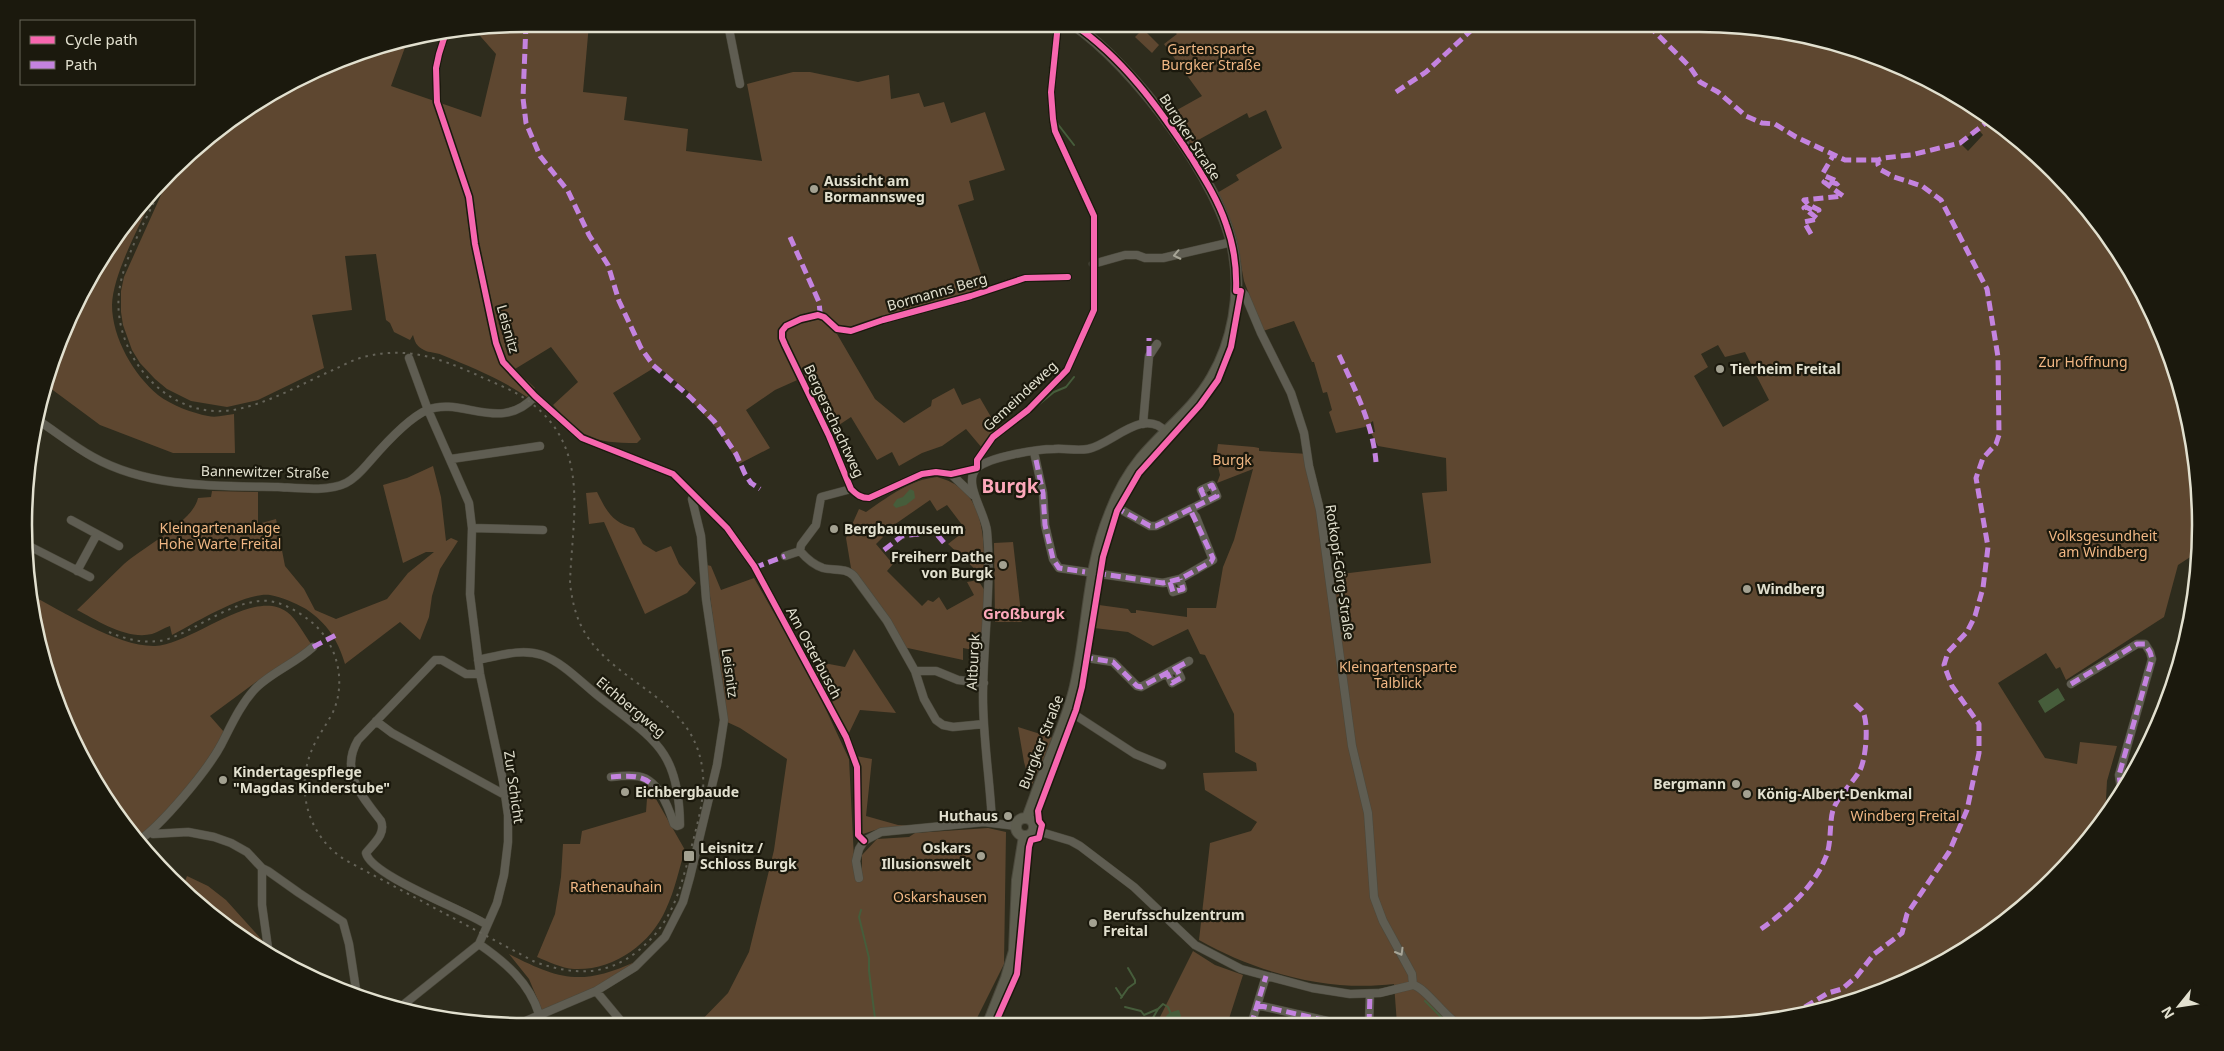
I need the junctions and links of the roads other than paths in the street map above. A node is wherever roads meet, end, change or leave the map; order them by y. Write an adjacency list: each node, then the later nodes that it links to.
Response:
1 (730, 32): 5 (street)
2 (1057, 32): 7 (street, Gemeindeweg)
3 (1083, 32): 6 (main road, Burgker Straße)
4 (444, 40): 13 (street, Leisnitz)
5 (740, 84)
6 (1232, 242): 7 (street, one-way to 7); 9 (main road, Burgker Straße)
7 (1093, 264): 21 (street, Gemeindeweg)
8 (1068, 277): 10 (street, Bormanns Berg)
9 (1236, 291): 17 (main road, Burgker Straße); 69 (street, Rotkopf-Görg-Straße, one-way to 69)
10 (818, 315): 23 (street, Bergerschachtweg)
11 (1157, 344): 16 (street)
12 (409, 358): 14 (street, Zur Schicht)
13 (535, 396): 14 (street); 25 (street, Leisnitz)
14 (428, 410): 15 (street, Bannewitzer Straße); 20 (street, Zur Schicht)
15 (43, 424)
16 (1143, 424): 17 (street); 19 (street)
17 (1166, 432): 27 (main road, Burgker Straße)
18 (540, 446): 20 (street)
19 (1034, 452): 21 (street); 38 (street)
20 (450, 459): 30 (street, Zur Schicht)
21 (977, 468): 22 (street, Bergerschachtweg); 24 (street, Altburgk)
22 (951, 474): 23 (street, Bergerschachtweg); 24 (street)
23 (851, 490): 35 (street)
24 (974, 495): 46 (street, Altburgk)
25 (694, 496): 62 (street, Am Osterbusch); 71 (street, Leisnitz)
26 (1206, 500): 28 (street)
27 (1113, 505): 28 (street); 38 (main road, Burgker Straße)
28 (1190, 509): 38 (street)
29 (71, 520): 32 (street)
30 (472, 528): 31 (street); 42 (street, Zur Schicht)
31 (544, 530)
32 (97, 534): 33 (street); 37 (street)
33 (119, 546)
34 (33, 549): 37 (street)
35 (800, 551): 36 (street); 44 (street)
36 (785, 556)
37 (77, 571): 39 (street)
38 (1093, 573): 41 (main road, Burgker Straße)
39 (90, 577)
40 (313, 647): 59 (street)
41 (1080, 657): 43 (street); 48 (main road, Burgker Straße)
42 (478, 660): 45 (street, Zur Schicht); 52 (street, Eichbergweg)
43 (1189, 661)
44 (915, 671): 46 (street); 50 (street)
45 (480, 674): 49 (street); 54 (street, Zur Schicht)
46 (984, 683): 50 (street, Altburgk)
47 (2071, 684): 53 (street)
48 (1069, 711): 51 (street); 55 (main road, Burgker Straße)
49 (376, 721): 54 (street); 65 (street)
50 (984, 724): 56 (street, Altburgk)
51 (1162, 765)
52 (611, 776)
53 (2120, 780)
54 (505, 795): 65 (street, Zur Schicht)
55 (1028, 818): 57 (main road); 58 (main road)
56 (992, 822): 57 (street); 62 (street)
57 (1016, 826): 60 (main road)
58 (1034, 830): 60 (main road); 68 (street)
59 (151, 832): 61 (street); 63 (street)
60 (1024, 836): 78 (main road)
61 (144, 837)
62 (864, 842): 64 (street)
63 (262, 868): 67 (street); 70 (street)
64 (859, 878)
65 (487, 925): 66 (street, Zur Schicht)
66 (479, 944): 73 (street, Zur Schicht); 75 (street)
67 (268, 945)
68 (1266, 976): 72 (street); 74 (street)
69 (1413, 985): 72 (street); 82 (street)
70 (355, 988)
71 (596, 991): 75 (street, Leisnitz); 77 (street)
72 (1370, 994): 81 (street)
73 (405, 1004)
74 (1257, 1005): 79 (street); 80 (street)
75 (539, 1014): 76 (street, Leisnitz)
76 (531, 1018)
77 (618, 1018)
78 (991, 1018)
79 (1253, 1018)
80 (1314, 1018)
81 (1369, 1018)
82 (1450, 1018)

